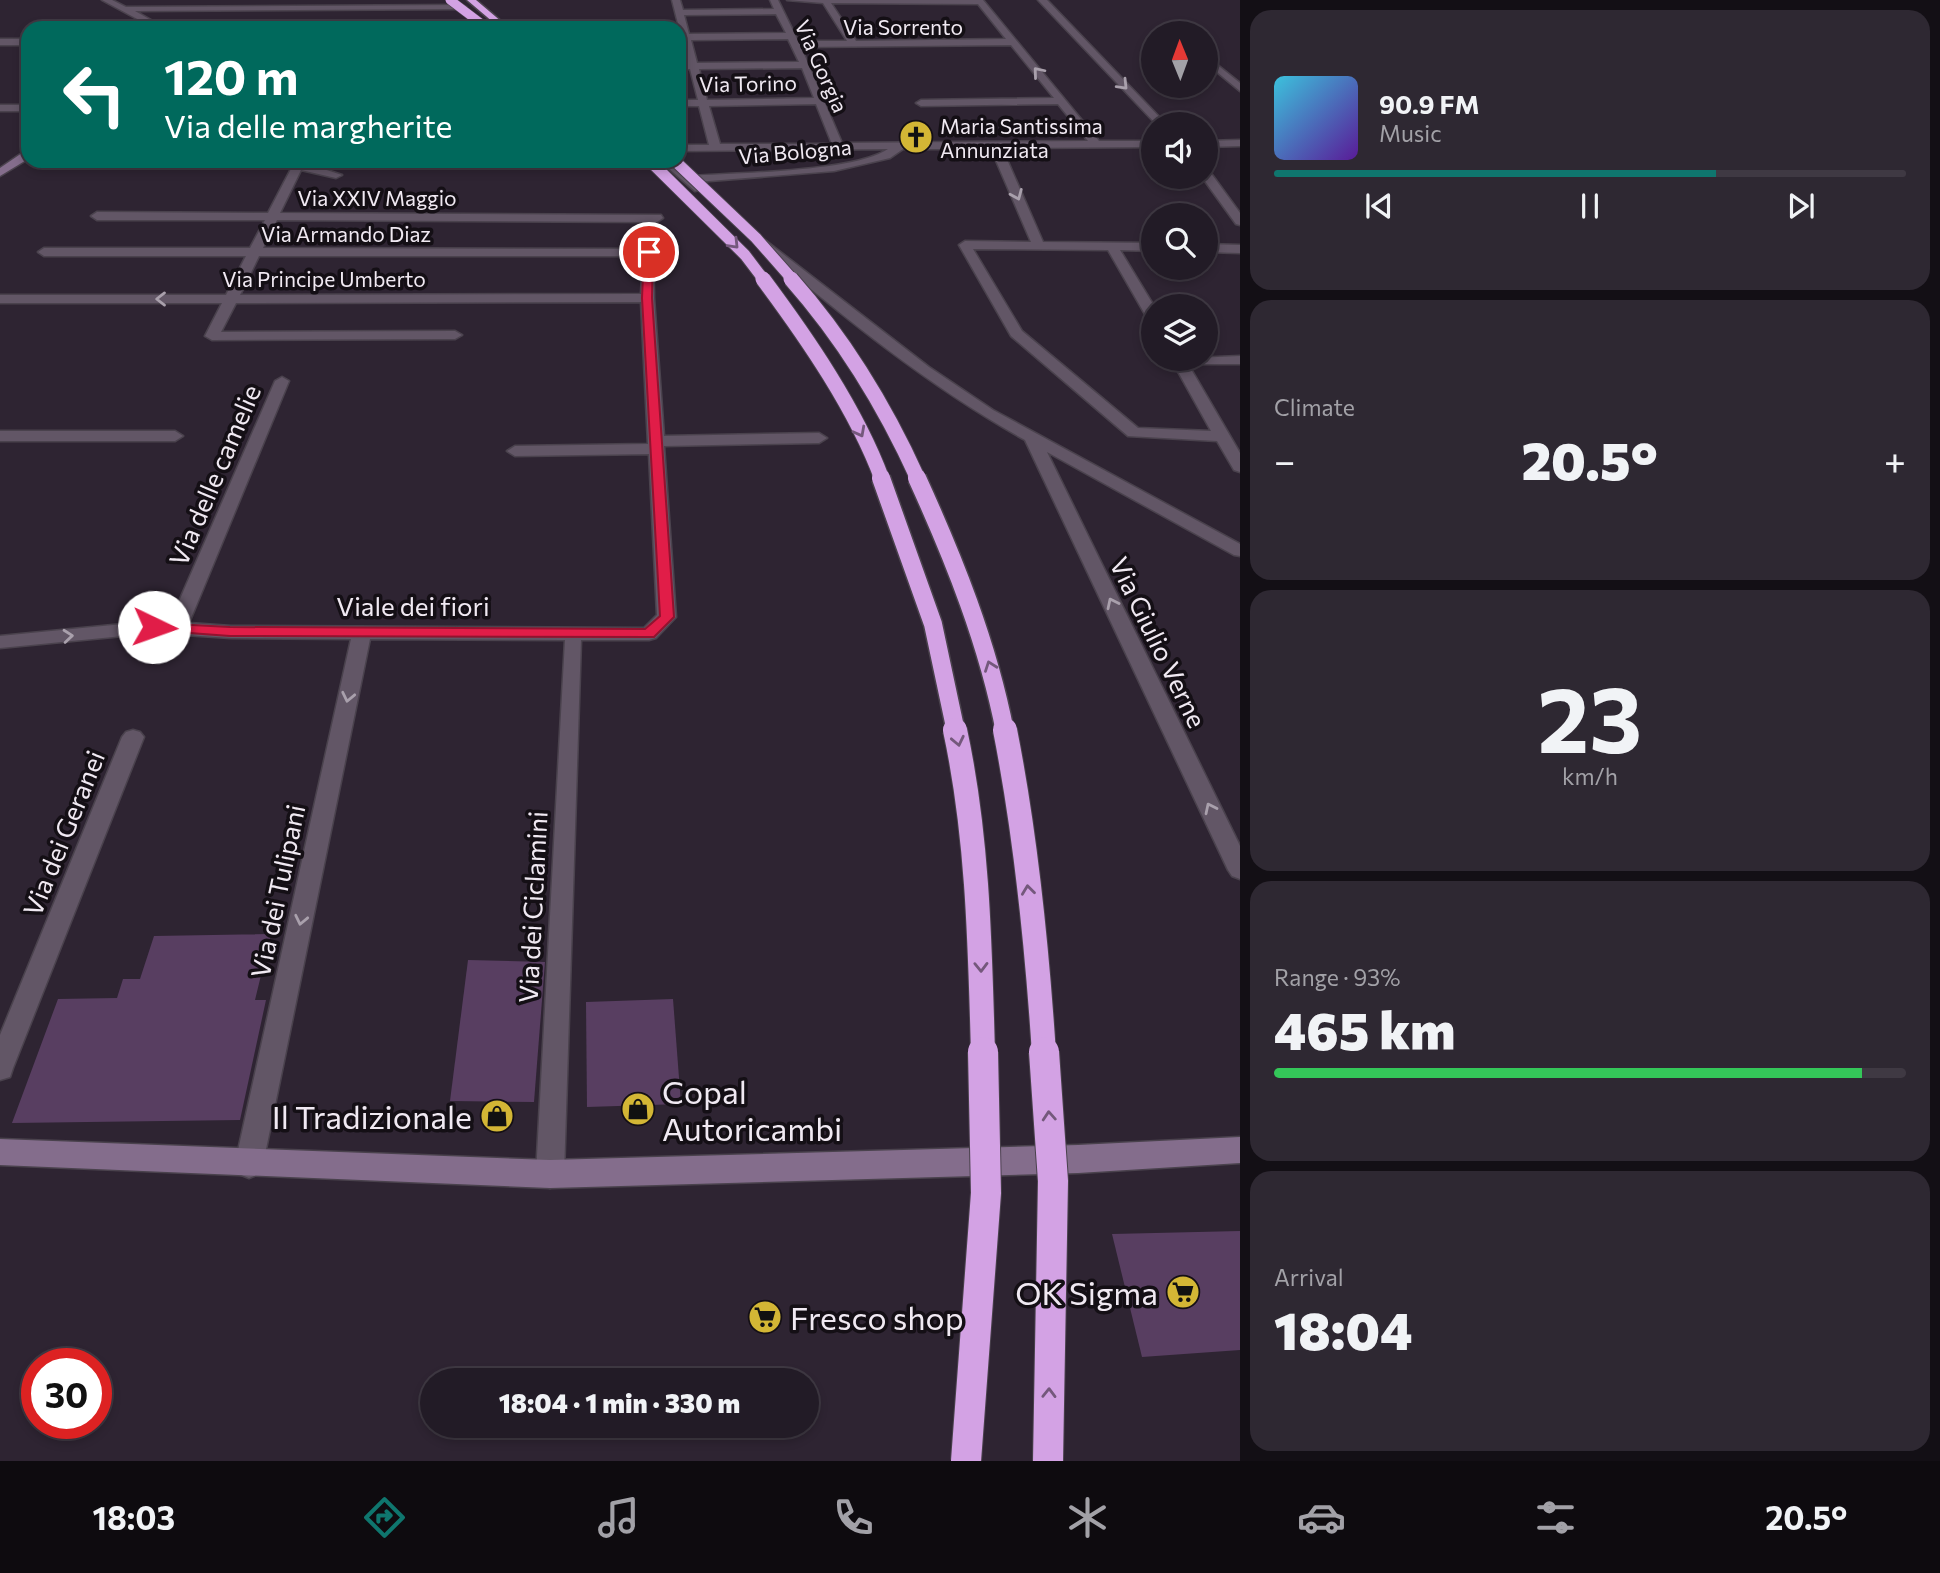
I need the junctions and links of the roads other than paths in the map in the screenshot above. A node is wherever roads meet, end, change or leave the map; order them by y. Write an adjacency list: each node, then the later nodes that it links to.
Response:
1 (106, 0): 12 (street)
2 (452, 0): 11 (street); 17 (highway, bridge)
3 (471, 0): 19 (highway)
4 (676, 0): 14 (street)
5 (774, 0): 13 (street, Via Gorgia)
6 (791, 0): 8 (street)
7 (1042, 0): 40 (street, one-way to 40)
8 (825, 1): 9 (street); 26 (street)
9 (980, 1): 27 (street)
10 (346, 7): 11 (street); 12 (street); 15 (street)
11 (462, 7): 18 (street)
12 (127, 9): 16 (street)
13 (778, 11): 14 (street); 23 (street, Via Gorgia)
14 (680, 13): 20 (street)
15 (344, 18)
16 (148, 21)
17 (480, 21)
18 (480, 21)
19 (496, 21)
20 (682, 21)
21 (686, 34): 23 (street, Via Sorrento)
22 (686, 40): 30 (street)
23 (791, 40): 26 (street, Via Sorrento); 28 (street, Via Gorgia)
24 (0, 42): 25 (street)
25 (21, 42)
26 (853, 43): 27 (street, Via Sorrento)
27 (1013, 43): 34 (street, one-way to 27)
28 (805, 65): 30 (street); 33 (street, Via Gorgia)
29 (686, 66): 30 (street)
30 (695, 66): 36 (street)
31 (1218, 69): 32 (street)
32 (1240, 88)
33 (818, 101): 36 (street, Via Torino); 47 (street, Via Gorgia)
34 (1062, 101): 37 (street); 42 (street)
35 (686, 103): 36 (street, Via Torino)
36 (704, 103): 49 (street)
37 (921, 103)
38 (0, 108): 39 (street)
39 (21, 108)
40 (1149, 112)
41 (1240, 143): 44 (street)
42 (1096, 144): 43 (street); 46 (street)
43 (1141, 144)
44 (1218, 144)
45 (900, 145): 46 (street); 47 (street); 56 (street, Via Bologna)
46 (995, 145): 64 (street, one-way to 64)
47 (838, 146): 49 (street)
48 (686, 148): 49 (street)
49 (715, 148)
50 (0, 153): 51 (street)
51 (21, 155)
52 (21, 159): 57 (street)
53 (293, 168): 61 (street)
54 (310, 168): 58 (street)
55 (657, 168): 100 (highway, one-way to 100, bridge)
56 (681, 170): 84 (street); 101 (highway, one-way to 56, bridge)
57 (0, 173)
58 (337, 175)
59 (1217, 189): 63 (street)
60 (97, 216): 61 (street, Via XXIV Maggio)
61 (274, 216): 62 (street, Via XXIV Maggio); 70 (street)
62 (657, 218)
63 (1240, 221)
64 (1038, 246): 65 (street); 82 (street)
65 (1112, 247): 66 (street); 71 (street)
66 (1141, 247)
67 (1218, 248): 68 (street)
68 (1240, 249)
69 (44, 252): 70 (street, Via Armando Diaz)
70 (256, 252): 72 (street, Via Armando Diaz); 74 (street)
71 (1141, 296)
72 (647, 298): 74 (street, Via Principe Umberto); 85 (street)
73 (0, 299): 74 (street, Via Principe Umberto, one-way to 73)
74 (229, 299): 75 (street)
75 (454, 335)
76 (1218, 360): 77 (street)
77 (1240, 360)
78 (1186, 371): 82 (street)
79 (282, 381): 89 (street, Via delle camelie)
80 (0, 436): 81 (street)
81 (175, 436)
82 (1222, 436): 87 (street)
83 (819, 438): 85 (street)
84 (1031, 438): 88 (street); 94 (street, Via Giulio Verne, one-way to 84)
85 (656, 445): 86 (street); 90 (street, Viale dei fiori)
86 (515, 451)
87 (1240, 467)
88 (1240, 551)
89 (177, 628): 90 (street, Viale dei fiori); 91 (street, Viale dei fiori, one-way to 89)
90 (362, 631): 98 (street, Via dei Tulipani, one-way to 98)
91 (0, 642)
92 (573, 642): 99 (street, Via dei Ciclamini)
93 (134, 737): 95 (street, Via dei Geranei)
94 (1240, 870)
95 (0, 1068)
96 (1240, 1150): 99 (street)
97 (0, 1152): 98 (street)
98 (249, 1164): 99 (street)
99 (550, 1174)
100 (966, 1461)
101 (1048, 1461)

